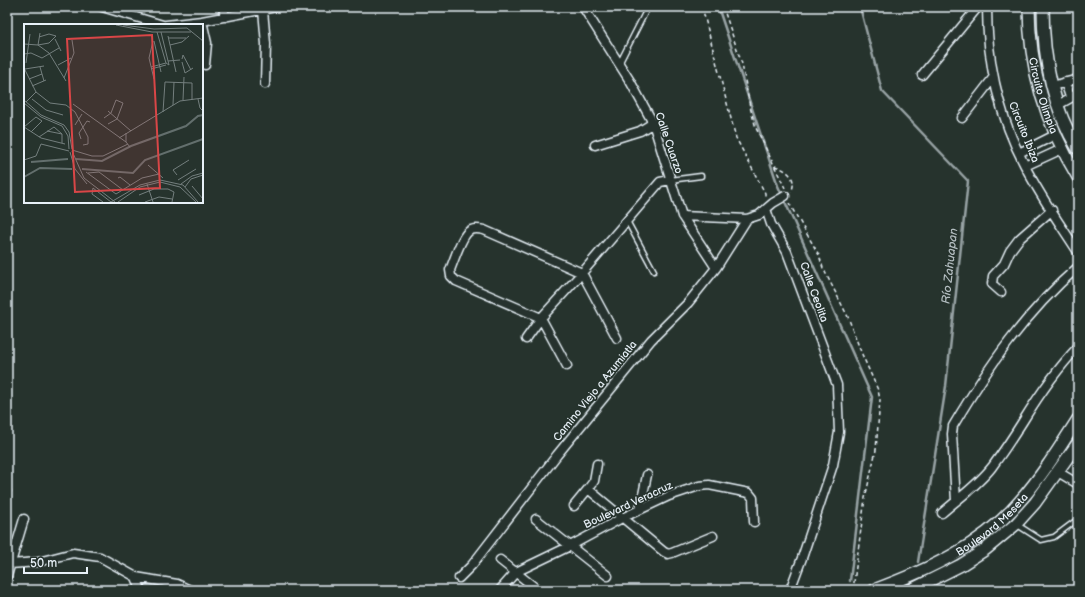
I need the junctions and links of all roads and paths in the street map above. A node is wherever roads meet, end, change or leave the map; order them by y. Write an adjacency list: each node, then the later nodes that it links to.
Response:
1 (102, 7): 16 (street)
2 (223, 7): 14 (street)
3 (276, 7): 12 (street)
4 (583, 7): 22 (street, Calle Cuarzo)
5 (648, 7): 22 (lane)
6 (702, 7): 45 (path)
7 (723, 7): 39 (path)
8 (978, 7): 24 (street)
9 (987, 7): 25 (street, Circuito Ibiza)
10 (1029, 7): 21 (street, Circuito Olimpia)
11 (1043, 7): 20 (street, Circuito Olimpia)
12 (263, 10): 13 (street); 28 (street)
13 (239, 11): 14 (street)
14 (225, 17): 15 (street)
15 (202, 21): 17 (street); 18 (street)
16 (160, 24)
17 (175, 24)
18 (203, 24)
19 (203, 25): 23 (street)
20 (1043, 25): 21 (street); 29 (street, Circuito Olimpia)
21 (1029, 26): 34 (street, Circuito Olimpia)
22 (619, 64): 33 (street, Calle Cuarzo)
23 (205, 65)
24 (922, 75)
25 (994, 78): 32 (street); 38 (street, Circuito Ibiza)
26 (1078, 79): 27 (street)
27 (1065, 82): 29 (street); 30 (street)
28 (264, 84)
29 (1052, 86): 31 (street, Circuito Olimpia)
30 (1074, 96): 31 (street)
31 (1058, 105): 37 (street, Circuito Olimpia)
32 (962, 118)
33 (653, 123): 35 (street); 43 (street, Calle Cuarzo)
34 (1055, 135): 36 (street, Circuito Olimpia); 38 (street)
35 (595, 145)
36 (1062, 148): 40 (street); 42 (street, Circuito Olimpia)
37 (1078, 149)
38 (1019, 153): 40 (street, Circuito Ibiza)
39 (775, 166): 44 (path); 44 (path)
40 (1025, 166): 46 (street, Circuito Ibiza)
41 (700, 176): 43 (lane)
42 (1078, 177)
43 (670, 180): 47 (street, Calle Cuarzo); 49 (street)
44 (783, 197): 45 (street); 92 (path)
45 (766, 209): 48 (street); 91 (street, Calle Ceolita)
46 (1052, 210): 50 (street, Circuito Ibiza); 55 (street)
47 (682, 216): 48 (street); 52 (street, Calle Cuarzo)
48 (747, 219): 52 (street, Camino Viejo a Azumiatla)
49 (627, 220): 53 (lane); 54 (street)
50 (1078, 252)
51 (1078, 267): 68 (street)
52 (716, 268): 86 (street, Camino Viejo a Azumiatla)
53 (654, 271)
54 (582, 273): 56 (street); 56 (street); 57 (street)
55 (1001, 292)
56 (541, 318): 58 (street); 60 (street)
57 (616, 338)
58 (526, 339)
59 (1078, 347): 68 (street)
60 (568, 366)
61 (1078, 420): 93 (street, Boulevard Meseta)
62 (1078, 443): 64 (street, Boulevard Meseta)
63 (597, 464): 67 (street)
64 (1058, 472): 66 (street); 77 (street, Boulevard Meseta)
65 (647, 475): 70 (street)
66 (1078, 484)
67 (588, 489): 69 (street); 72 (street)
68 (956, 501): 71 (street)
69 (574, 506)
70 (640, 509): 72 (street, Boulevard Veracruz); 76 (street, Boulevard Veracruz)
71 (942, 513)
72 (622, 518): 78 (street); 79 (street, Boulevard Veracruz)
73 (24, 519): 81 (street)
74 (536, 519): 79 (street)
75 (1078, 519): 77 (lane)
76 (754, 522)
77 (1016, 524): 94 (street, Boulevard Meseta)
78 (713, 536)
79 (570, 546): 82 (street, Boulevard Veracruz); 84 (street)
80 (500, 560): 82 (street)
81 (10, 564): 83 (street); 85 (street)
82 (516, 572): 89 (street, Boulevard Veracruz); 90 (street)
83 (7, 576)
84 (608, 576)
85 (136, 577): 87 (street); 88 (street)
86 (459, 578)
87 (141, 590)
88 (190, 590)
89 (500, 590)
90 (538, 590)
91 (790, 590)
92 (853, 590)
93 (874, 590)
94 (911, 590)

